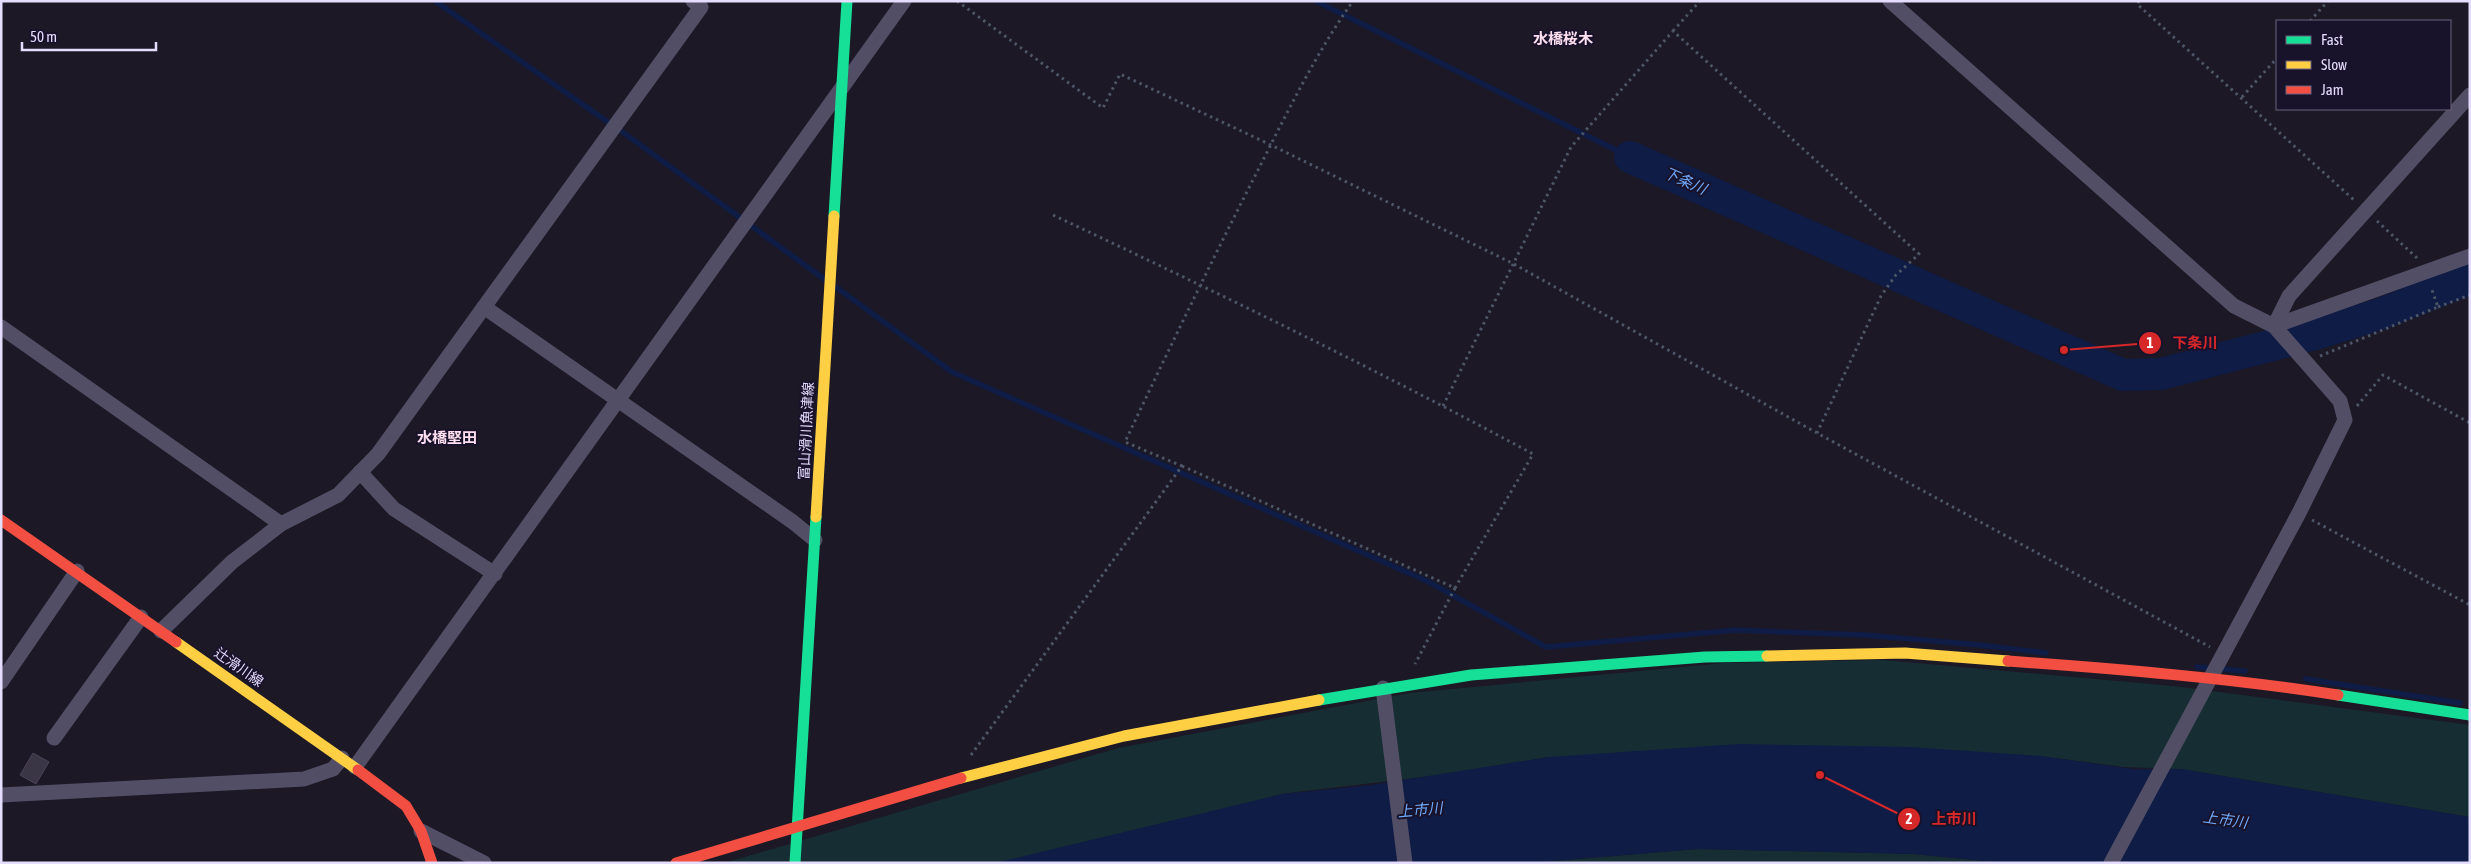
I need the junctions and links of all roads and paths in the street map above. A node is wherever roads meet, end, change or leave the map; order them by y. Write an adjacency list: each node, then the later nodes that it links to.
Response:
1 (693, 1): 23 (street)
2 (847, 1): 13 (street, 富山滑川魚津線)
3 (904, 1): 13 (street)
4 (957, 1): 16 (path)
5 (1353, 1): 16 (path)
6 (1700, 1): 11 (path)
7 (1890, 1): 25 (street)
8 (2140, 1): 15 (path)
9 (2328, 1): 10 (path)
10 (2311, 20)
11 (1673, 31): 20 (path); 31 (path)
12 (2276, 59): 15 (path)
13 (842, 87): 27 (street); 37 (street, 富山滑川魚津線)
14 (2470, 95): 17 (street)
15 (2242, 97): 17 (path)
16 (1271, 145): 20 (path); 21 (path)
17 (2366, 210): 25 (street)
18 (1053, 215): 21 (path)
19 (2470, 256): 25 (street)
20 (1512, 264): 28 (path); 31 (path)
21 (1200, 284): 28 (path); 32 (path)
22 (2470, 295): 24 (path)
23 (484, 307): 27 (street); 33 (street)
24 (2438, 307)
25 (2274, 326): 29 (street)
26 (1, 327): 36 (street)
27 (619, 401): 37 (street); 39 (street)
28 (1443, 406): 40 (path)
29 (2345, 420): 30 (path); 34 (street)
30 (2470, 423)
31 (1817, 434): 44 (path)
32 (1182, 466): 40 (path); 51 (path)
33 (360, 472): 36 (street); 39 (street)
34 (2299, 513): 41 (path); 44 (street)
35 (1, 520): 38 (street, 辻滑川線)
36 (280, 524): 43 (street)
37 (815, 540): 55 (street, 富山滑川魚津線)
38 (77, 572): 42 (street, 辻滑川線); 46 (street)
39 (495, 574): 53 (street)
40 (1455, 588): 47 (path)
41 (2470, 605)
42 (141, 617): 43 (street, 辻滑川線); 50 (street)
43 (161, 631): 52 (street, 辻滑川線)
44 (2222, 653): 45 (street)
45 (2210, 679): 47 (street); 49 (street); 62 (street)
46 (1, 682)
47 (1403, 685): 48 (street)
48 (1383, 688): 55 (street); 61 (street)
49 (2470, 715)
50 (54, 738)
51 (970, 756)
52 (342, 758): 53 (street, 辻滑川線); 54 (street)
53 (355, 767): 56 (street, 辻滑川線)
54 (1, 795)
55 (797, 826): 59 (street); 60 (street, 富山滑川魚津線)
56 (421, 831): 57 (street, 辻滑川線); 58 (street)
57 (432, 863)
58 (484, 863)
59 (676, 863)
60 (795, 863)
61 (1405, 863)
62 (2111, 863)

